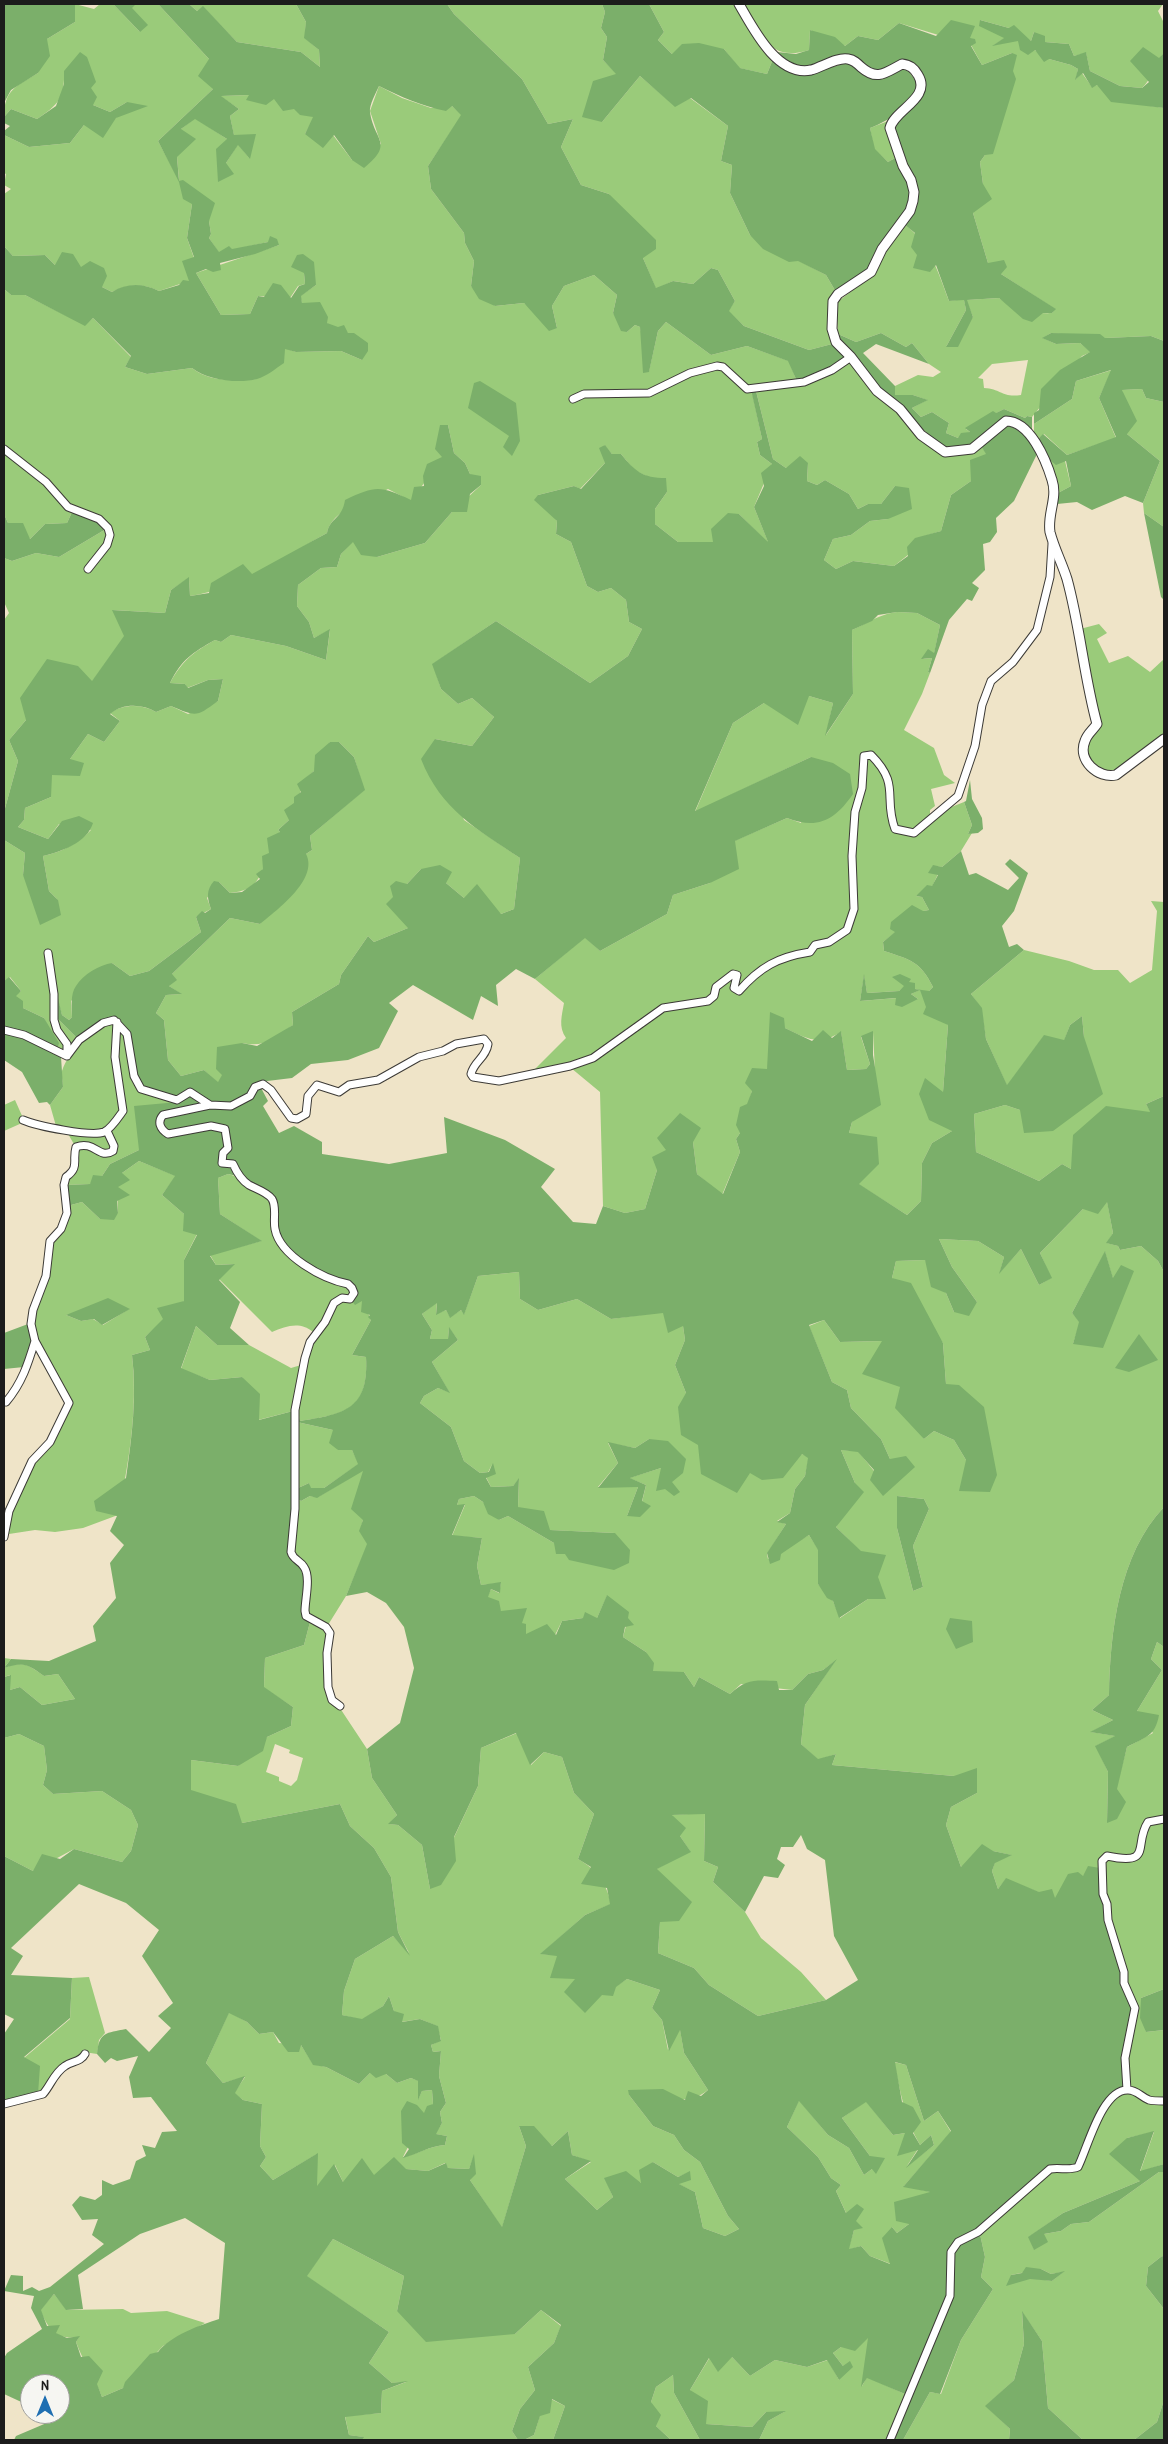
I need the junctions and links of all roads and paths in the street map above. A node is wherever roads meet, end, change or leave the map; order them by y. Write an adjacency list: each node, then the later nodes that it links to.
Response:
1 (738, 4): 2 (street)
2 (851, 357): 3 (street); 5 (street)
3 (573, 399)
4 (4, 449): 6 (street)
5 (1051, 534): 7 (street); 12 (street)
6 (88, 569)
7 (1164, 739)
8 (48, 953): 11 (street)
9 (117, 1022): 11 (street); 12 (street); 14 (street)
10 (4, 1030): 11 (street)
11 (67, 1056)
12 (210, 1105): 18 (street)
13 (23, 1120): 14 (street)
14 (107, 1131): 15 (street)
15 (35, 1341): 16 (street); 17 (street)
16 (6, 1402)
17 (4, 1537)
18 (340, 1706)
19 (1164, 1819): 21 (street)
20 (86, 2054): 23 (street)
21 (1127, 2090): 22 (street); 24 (street)
22 (1164, 2101)
23 (4, 2104)
24 (890, 2440)

